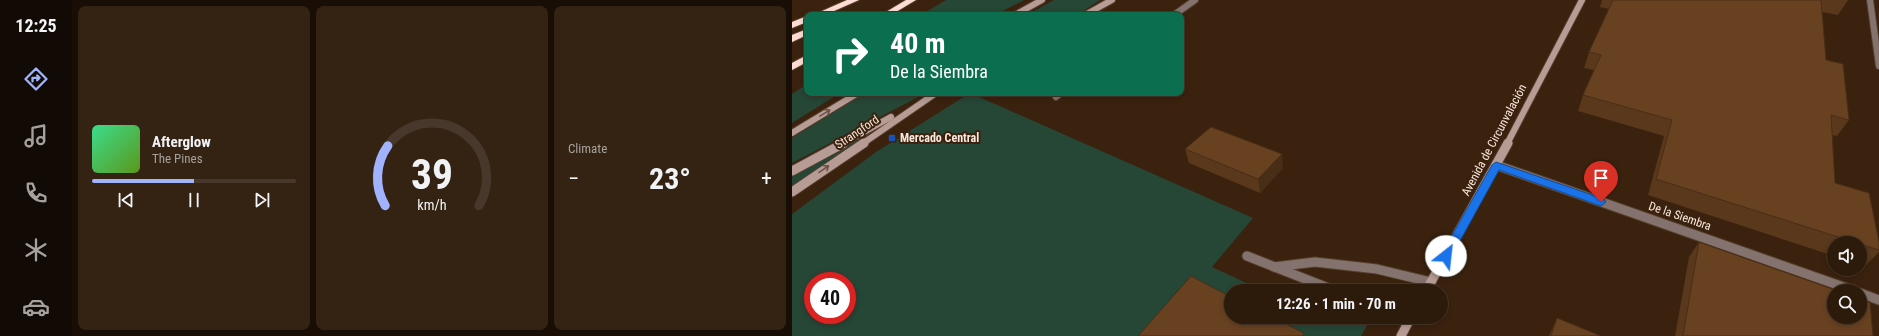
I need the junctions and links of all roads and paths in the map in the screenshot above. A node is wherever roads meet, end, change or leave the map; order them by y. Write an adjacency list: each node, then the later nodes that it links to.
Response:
1 (855, 0): 9 (highway)
2 (867, 0): 10 (highway)
3 (912, 0): 11 (highway)
4 (1042, 0): 12 (street)
5 (1112, 0): 13 (street)
6 (1195, 0): 14 (lane)
7 (1582, 0): 26 (street, Avenida de Circunvalación)
8 (1870, 0): 20 (lane)
9 (825, 12)
10 (844, 12)
11 (890, 12)
12 (1020, 12)
13 (1090, 12)
14 (1178, 12)
15 (804, 20): 16 (highway)
16 (792, 25)
17 (804, 33): 18 (highway)
18 (792, 39)
19 (804, 60): 21 (highway)
20 (1879, 66)
21 (792, 67)
22 (853, 96): 25 (street, one-way to 22)
23 (930, 96): 27 (street)
24 (931, 96): 28 (street, Strangford, one-way to 24)
25 (792, 133)
26 (1496, 165): 31 (street, Avenida de Circunvalación); 33 (lane, De la Siembra)
27 (792, 171)
28 (792, 192)
29 (1248, 256): 30 (lane)
30 (1274, 267): 31 (lane); 32 (lane)
31 (1431, 282)
32 (1318, 284)
33 (1834, 284)
34 (1867, 296): 35 (lane)
35 (1879, 300)
36 (1405, 324): 37 (street)
37 (1401, 336)

